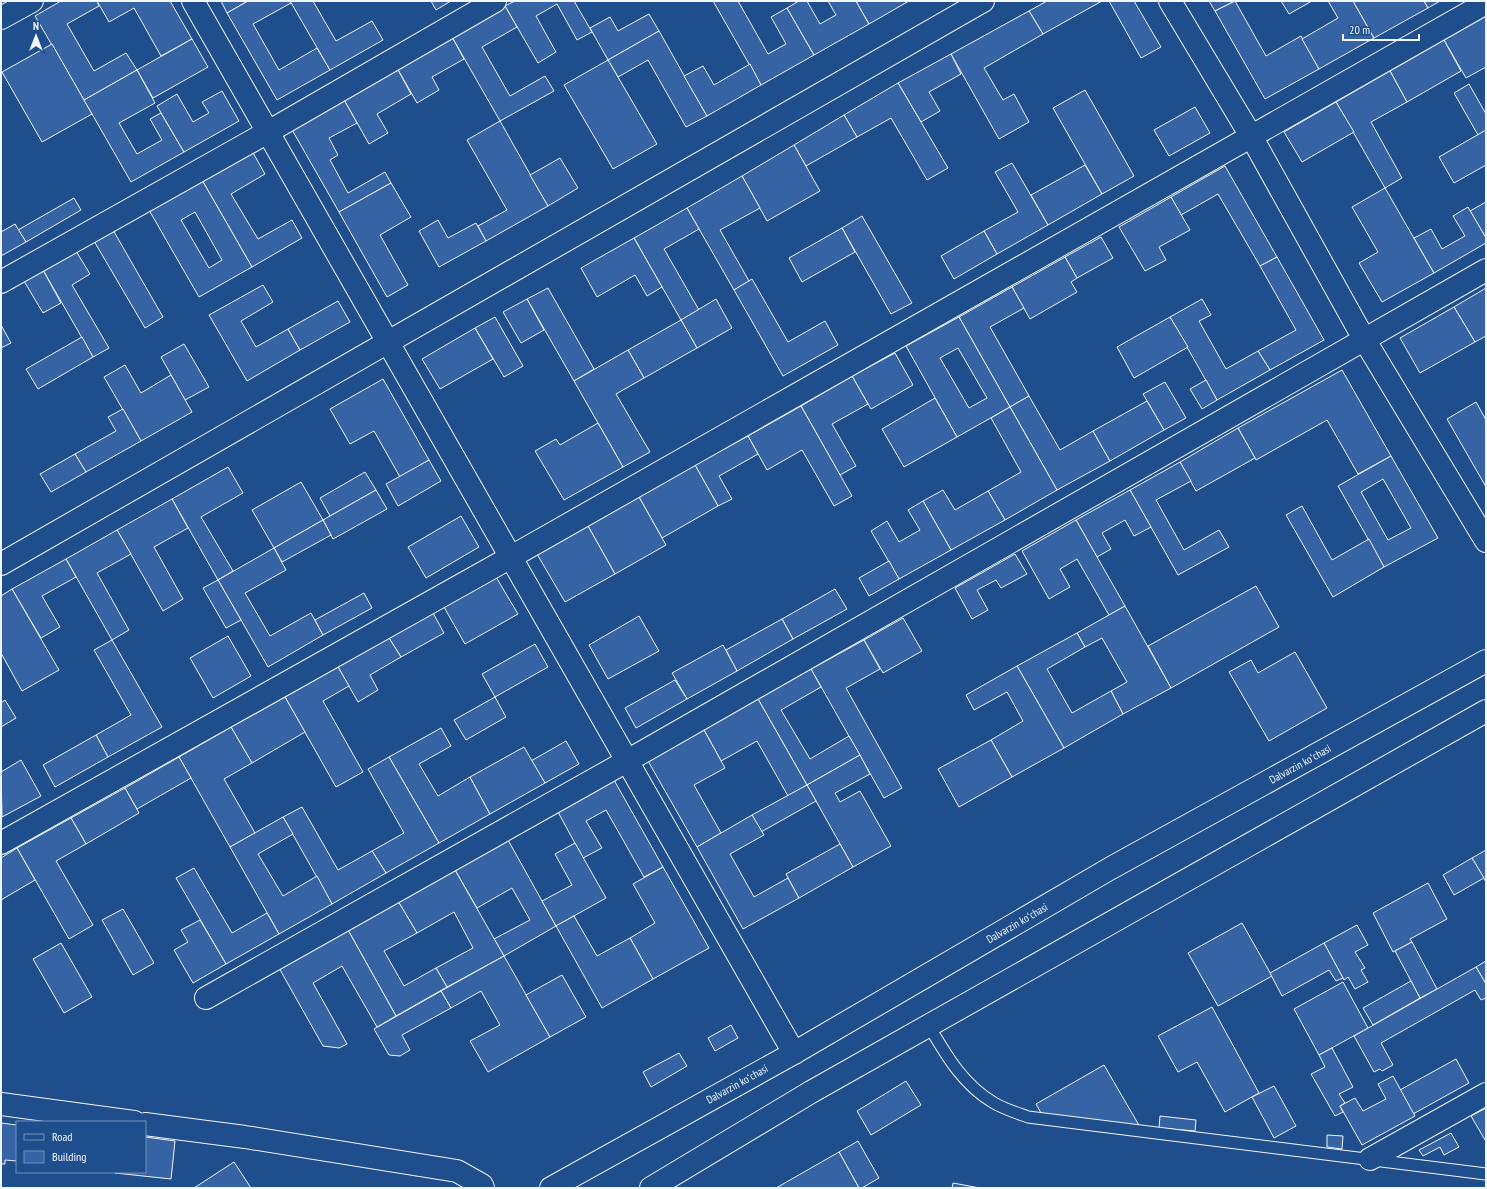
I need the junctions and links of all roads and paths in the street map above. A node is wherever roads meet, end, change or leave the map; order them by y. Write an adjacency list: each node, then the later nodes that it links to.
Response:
1 (32, 1): 7 (street)
2 (193, 1): 8 (street)
3 (495, 1): 8 (street)
4 (983, 1): 13 (street)
5 (1170, 1): 9 (street)
6 (1486, 3): 9 (street)
7 (1, 18)
8 (268, 132): 11 (street); 13 (street)
9 (1251, 136): 12 (street); 15 (street)
10 (1486, 270): 12 (street)
11 (1, 282)
12 (1364, 339): 14 (street); 19 (street)
13 (389, 343): 15 (street); 16 (street)
14 (1486, 541)
15 (511, 557): 19 (street); 20 (street)
16 (1, 564)
17 (1486, 661): 23 (street, Dalvarzin koʻchasi)
18 (1486, 711): 22 (street)
19 (627, 761): 21 (street); 23 (street)
20 (1, 843)
21 (206, 998)
22 (929, 1026): 28 (lane); 32 (street)
23 (794, 1052): 31 (street, Dalvarzin koʻchasi)
24 (1486, 1094): 28 (street)
25 (1, 1104): 26 (street)
26 (127, 1121)
27 (146, 1124): 30 (street)
28 (1370, 1159): 29 (lane)
29 (1486, 1174)
30 (483, 1188)
31 (551, 1188)
32 (651, 1188)

